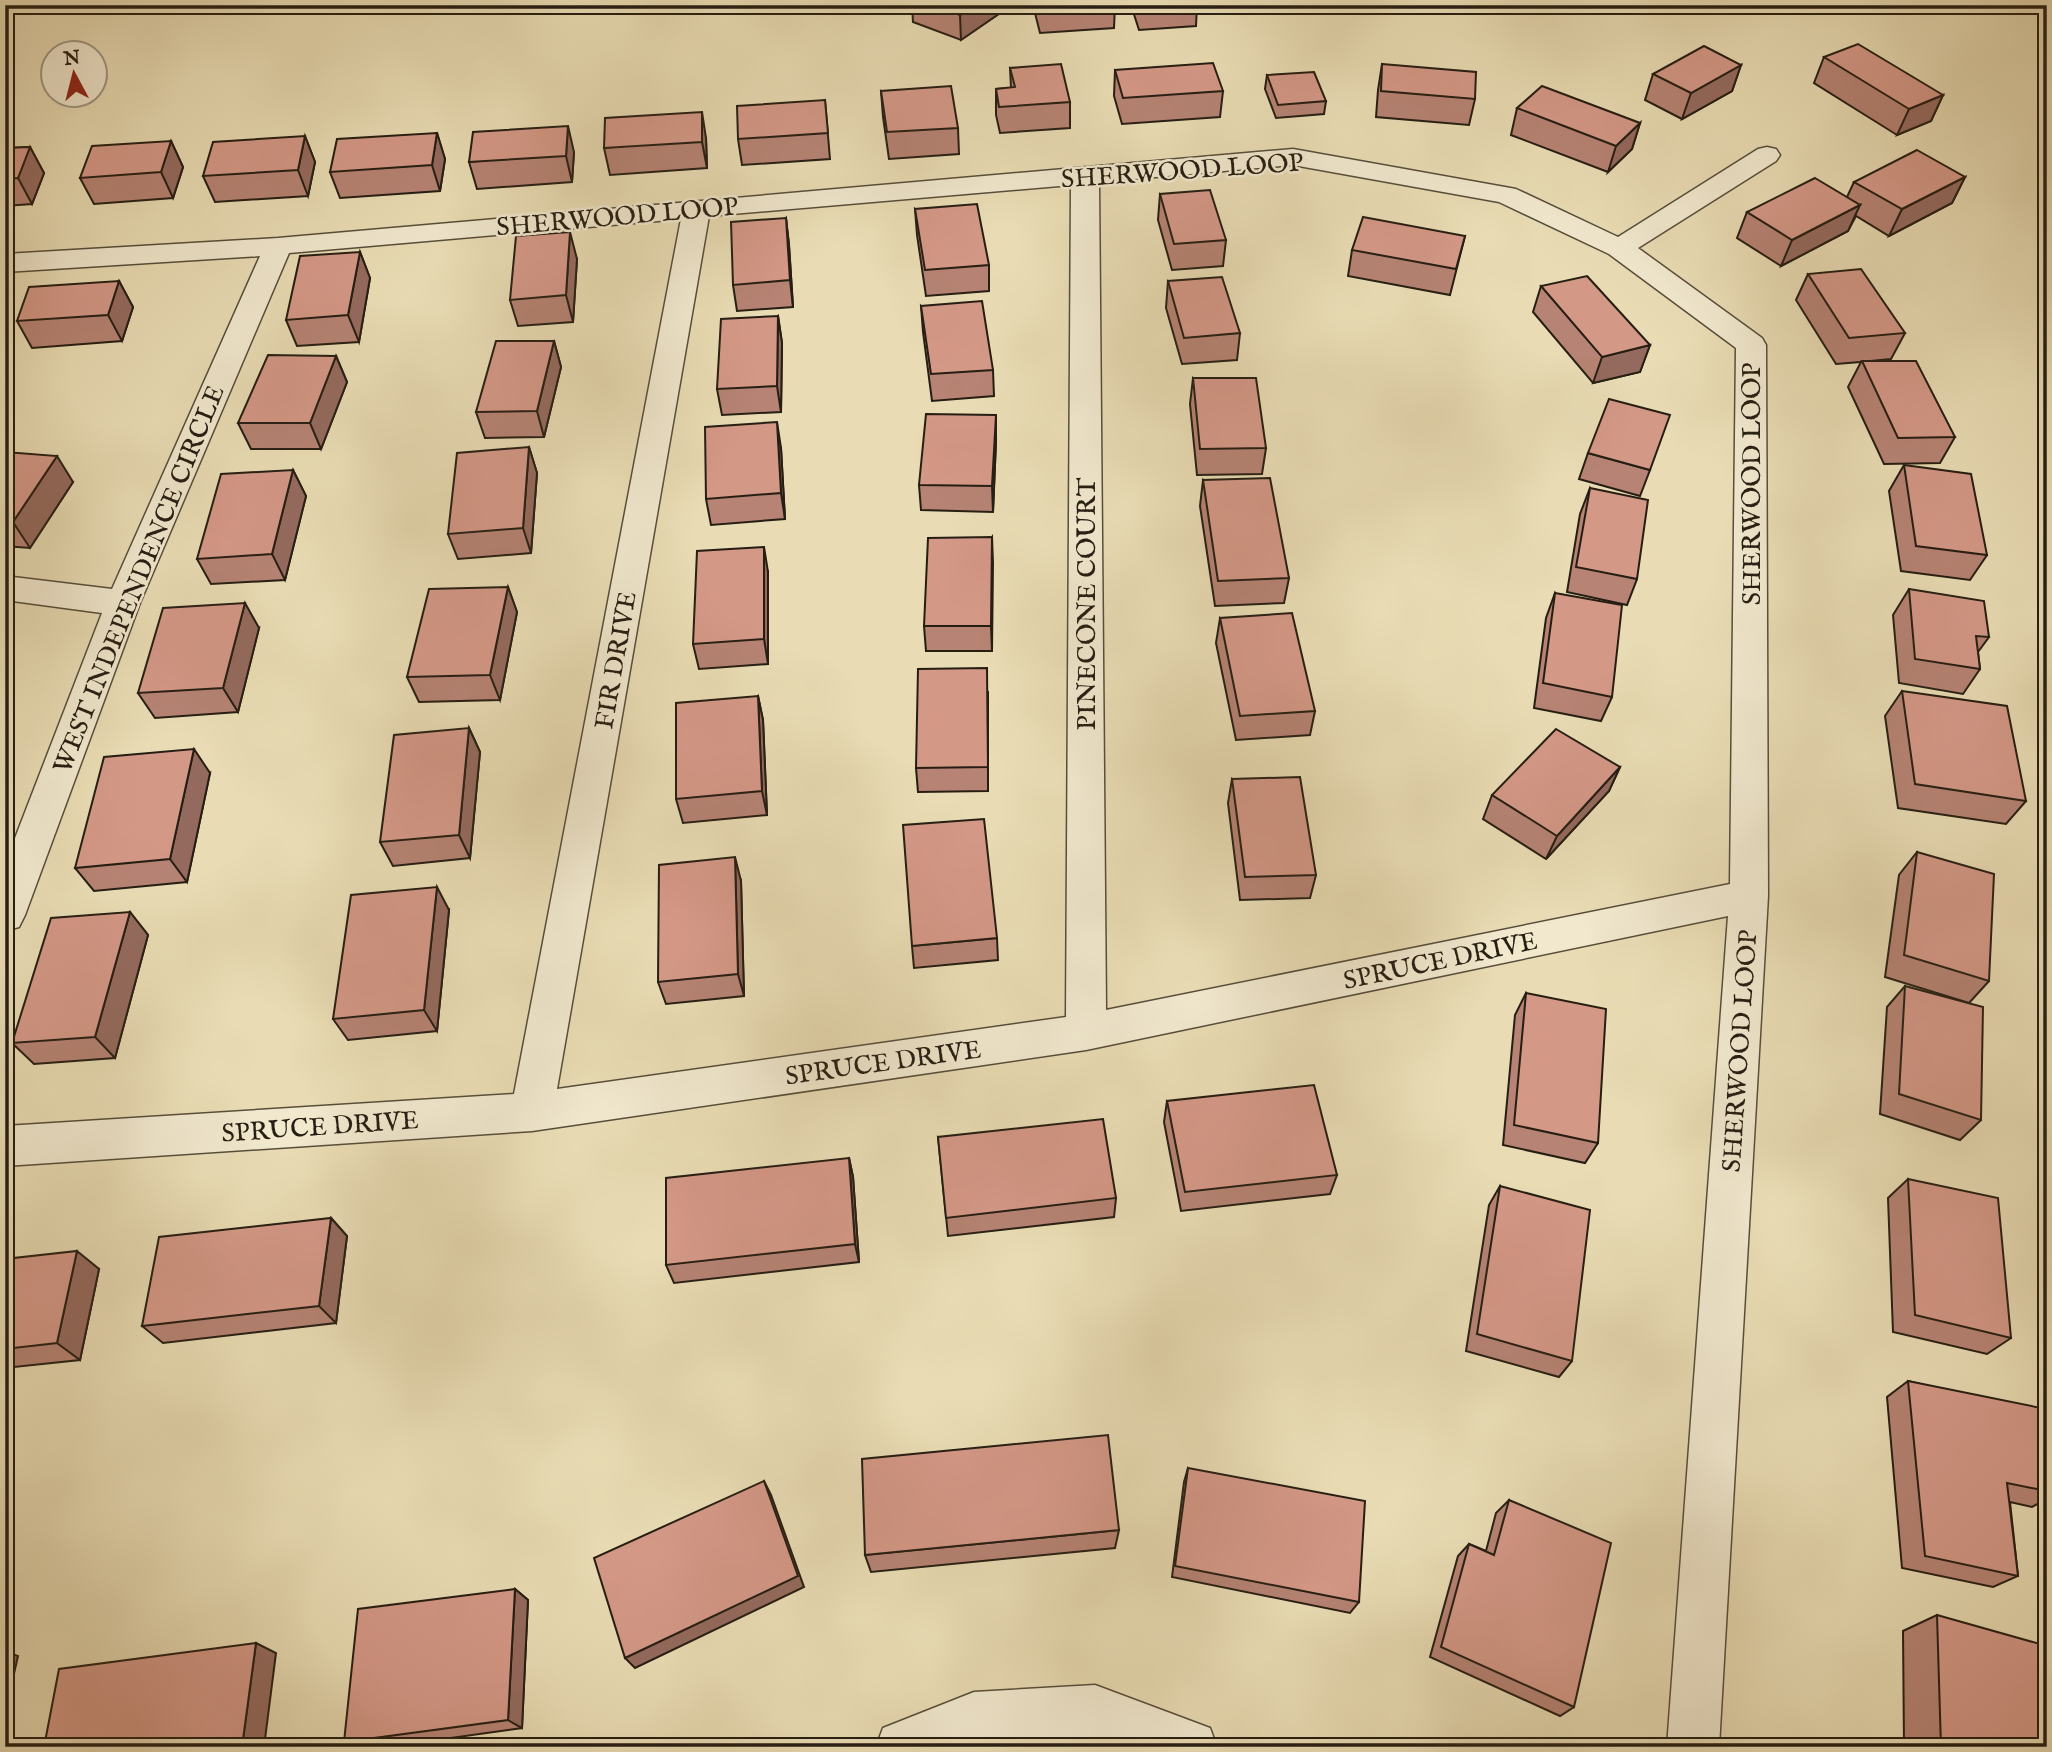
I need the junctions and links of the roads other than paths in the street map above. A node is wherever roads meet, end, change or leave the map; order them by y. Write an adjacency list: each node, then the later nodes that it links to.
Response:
1 (1767, 155): 5 (street)
2 (1085, 175): 3 (street, SHERWOOD LOOP); 5 (street, SHERWOOD LOOP); 11 (street, PINECONE COURT)
3 (697, 208): 4 (street, SHERWOOD LOOP); 12 (street, FIR DRIVE)
4 (278, 246): 6 (street, SHERWOOD LOOP); 8 (street, WEST INDEPENDENCE CIRCLE)
5 (1619, 248): 9 (street, SHERWOOD LOOP)
6 (5, 263)
7 (5, 588): 8 (street)
8 (123, 603): 10 (street, WEST INDEPENDENCE CIRCLE)
9 (1749, 896): 11 (street, SPRUCE DRIVE); 16 (street, SHERWOOD LOOP)
10 (5, 915)
11 (1086, 1032): 12 (street, SPRUCE DRIVE)
12 (533, 1112): 13 (street, SPRUCE DRIVE)
13 (5, 1146)
14 (902, 1747): 15 (street)
15 (1191, 1747)
16 (1693, 1747)

